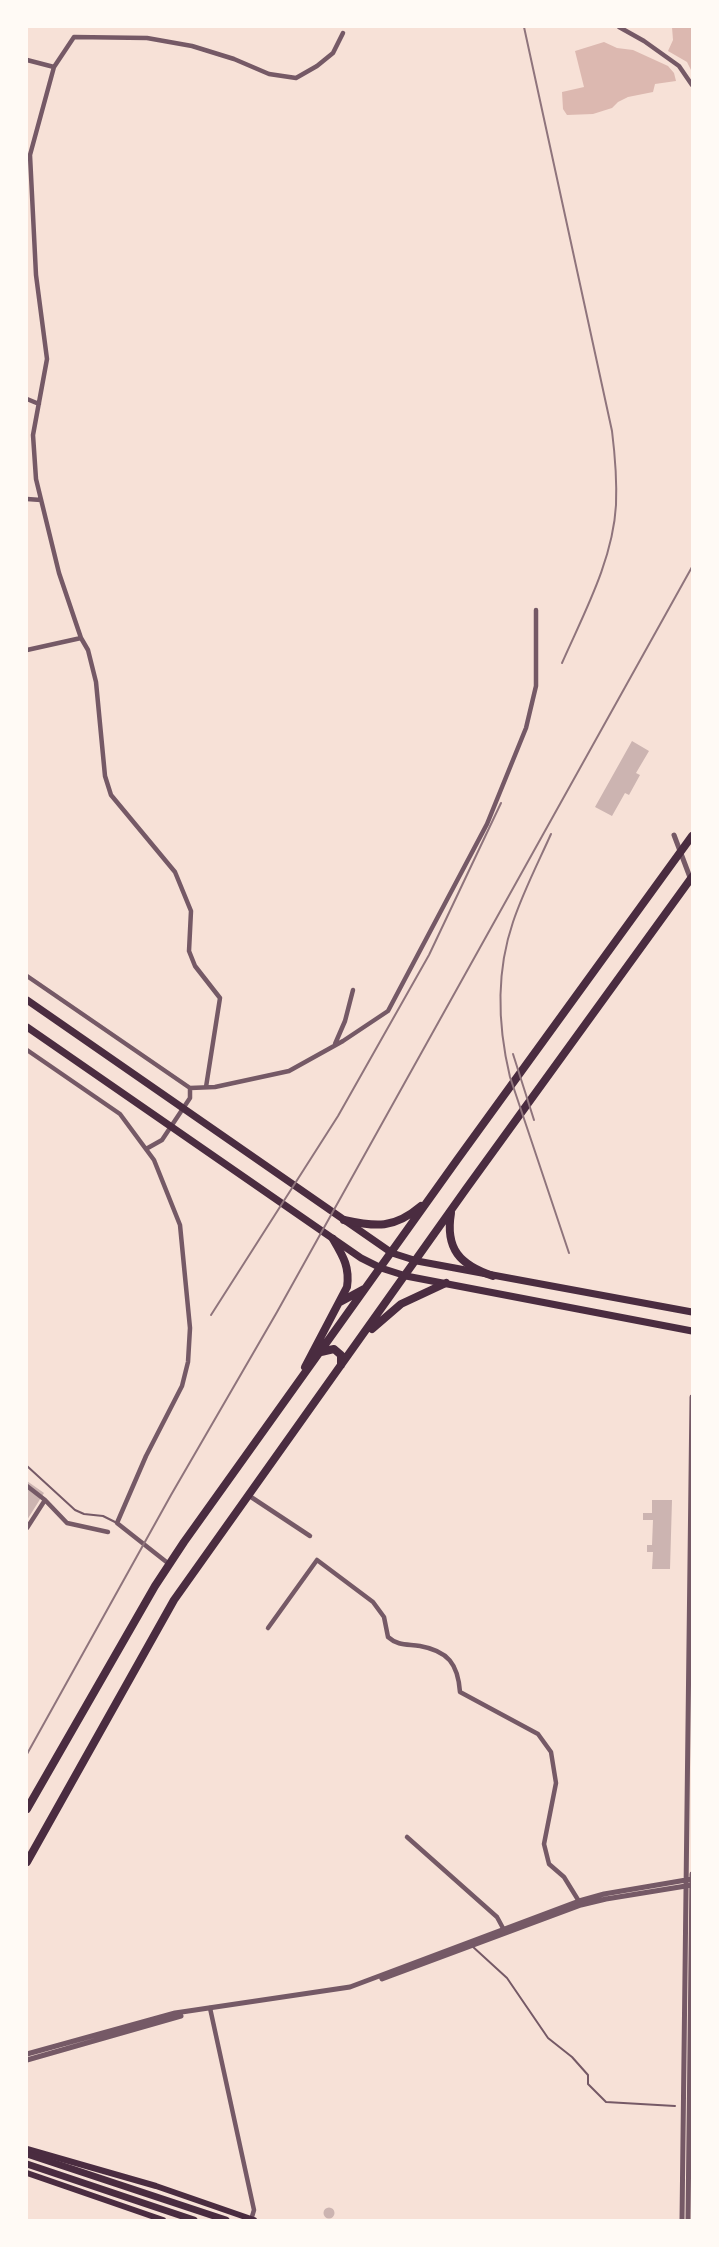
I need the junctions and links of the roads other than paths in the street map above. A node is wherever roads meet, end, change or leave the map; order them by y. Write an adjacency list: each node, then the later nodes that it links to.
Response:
1 (620, 27): 5 (street)
2 (343, 33): 4 (street)
3 (27, 60): 4 (street)
4 (54, 67): 7 (street)
5 (692, 85)
6 (27, 399): 7 (street)
7 (39, 404): 9 (street)
8 (27, 499): 9 (street)
9 (40, 500): 11 (street)
10 (536, 610): 21 (street)
11 (81, 638): 12 (street); 23 (street)
12 (27, 650)
13 (674, 835): 16 (street)
14 (692, 836): 26 (highway)
15 (692, 877): 27 (highway)
16 (692, 882)
17 (27, 976): 24 (street)
18 (353, 990): 21 (street)
19 (27, 1000): 28 (main road)
20 (27, 1027): 29 (main road)
21 (334, 1046): 23 (street)
22 (27, 1050): 25 (street)
23 (206, 1087): 24 (street)
24 (190, 1088): 25 (street)
25 (146, 1149): 49 (street)
26 (431, 1197): 28 (highway); 30 (highway)
27 (452, 1210): 31 (highway); 34 (highway)
28 (344, 1220): 30 (main road)
29 (333, 1239): 32 (main road); 37 (highway)
30 (392, 1253): 31 (main road); 32 (highway)
31 (417, 1261): 33 (highway); 34 (main road)
32 (381, 1268): 33 (main road); 36 (highway)
33 (406, 1276): 35 (main road); 40 (highway)
34 (493, 1276): 38 (main road)
35 (446, 1283): 39 (main road); 40 (highway)
36 (368, 1287): 37 (highway); 41 (highway)
37 (340, 1302): 43 (highway)
38 (692, 1312)
39 (692, 1331)
40 (361, 1338): 42 (highway)
41 (321, 1353): 42 (highway); 43 (highway)
42 (341, 1366): 47 (highway)
43 (292, 1392): 53 (highway)
44 (692, 1396): 59 (street)
45 (27, 1466): 49 (lane)
46 (27, 1486): 48 (street)
47 (248, 1495): 52 (street); 57 (highway)
48 (45, 1500): 50 (street); 51 (street)
49 (117, 1523): 53 (street)
50 (27, 1528)
51 (108, 1532)
52 (310, 1536)
53 (170, 1564): 55 (highway)
54 (268, 1628): 60 (street)
55 (27, 1809)
56 (407, 1837): 61 (street)
57 (27, 1862)
58 (692, 1874): 59 (street)
59 (689, 1882): 60 (street); 75 (street); 76 (street)
60 (580, 1903): 61 (street); 62 (street)
61 (504, 1930): 63 (street)
62 (472, 1946): 63 (street); 66 (lane)
63 (210, 2009): 64 (street); 65 (street); 74 (street)
64 (27, 2054)
65 (27, 2060)
66 (675, 2106)
67 (27, 2149): 74 (main road)
68 (27, 2154): 73 (main road)
69 (27, 2164): 72 (main road)
70 (27, 2173): 71 (main road)
71 (163, 2220)
72 (194, 2220)
73 (226, 2220)
74 (252, 2220)
75 (682, 2220)
76 (688, 2220)

